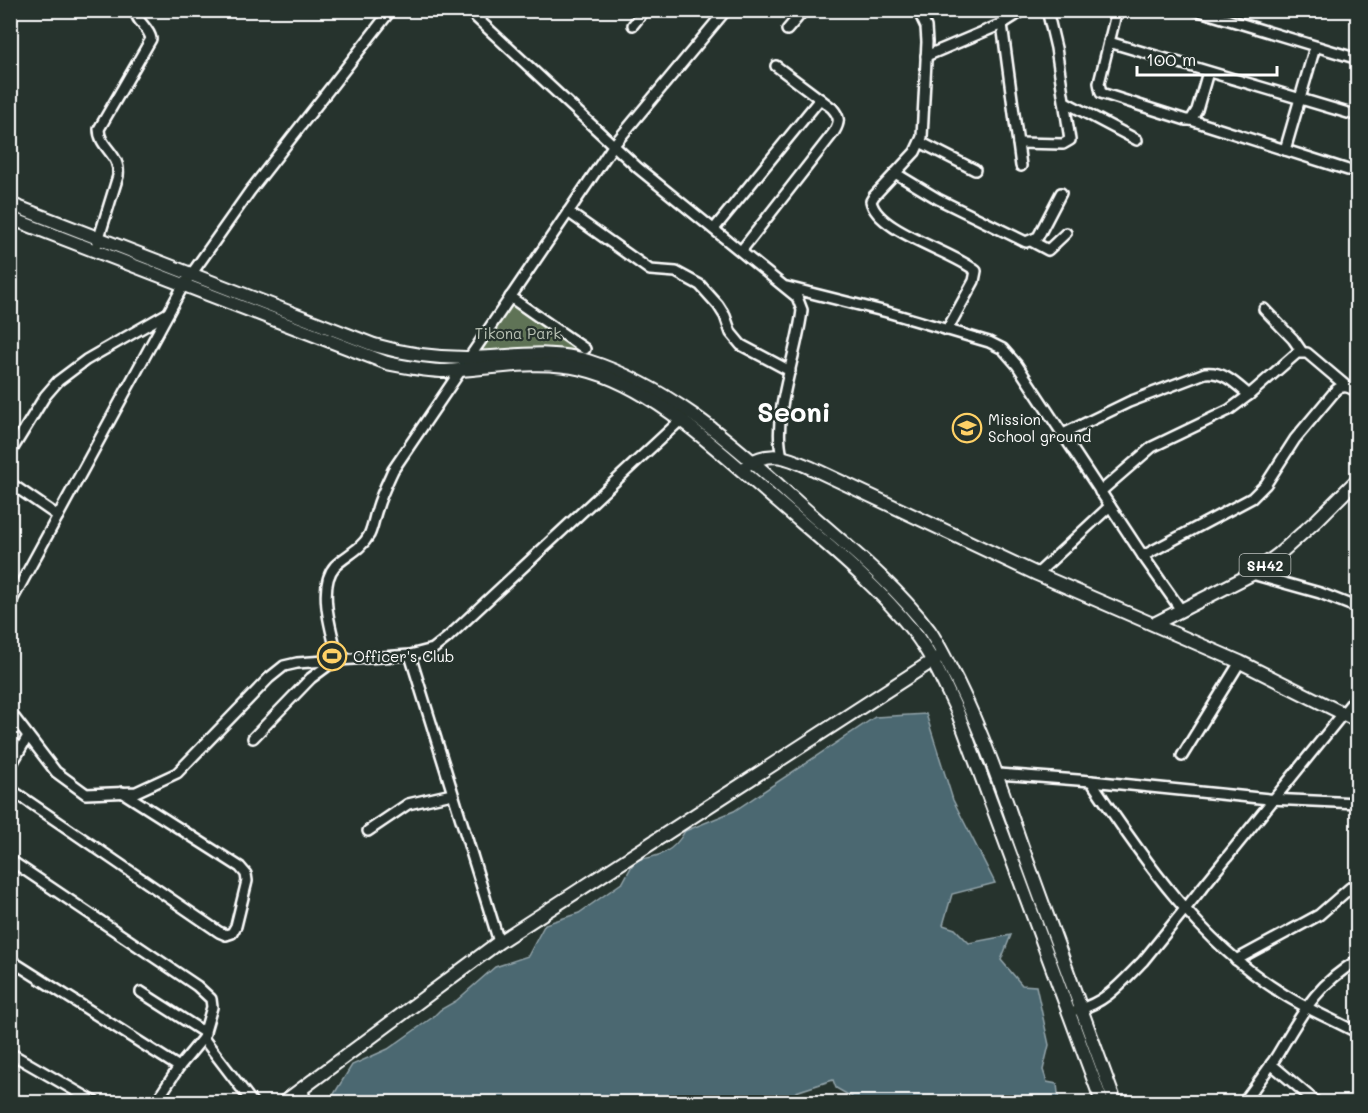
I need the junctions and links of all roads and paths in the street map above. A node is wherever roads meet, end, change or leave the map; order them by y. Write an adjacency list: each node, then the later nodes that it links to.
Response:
1 (135, 10): 43 (street)
2 (391, 10): 45 (street)
3 (468, 10): 30 (street)
4 (645, 10): 14 (street)
5 (712, 10): 12 (street)
6 (804, 10): 15 (street)
7 (918, 10): 18 (street)
8 (1024, 10): 13 (street)
9 (1047, 10): 24 (street)
10 (1118, 10): 16 (street)
11 (1196, 10): 17 (street)
12 (723, 14): 30 (street)
13 (1002, 24): 18 (street); 29 (street)
14 (633, 25)
15 (787, 30)
16 (1109, 42): 21 (street); 26 (street)
17 (1315, 47): 19 (street); 23 (street)
18 (926, 56): 28 (street)
19 (1358, 60)
20 (776, 66): 22 (street)
21 (1208, 72): 23 (street); 26 (street)
22 (820, 99): 40 (street); 44 (street)
23 (1301, 100): 25 (street); 31 (street)
24 (1065, 102): 27 (street); 29 (street)
25 (1358, 116)
26 (1191, 120): 31 (street)
27 (1137, 140)
28 (920, 142): 33 (street); 35 (street)
29 (1018, 143): 32 (street)
30 (613, 146): 38 (street); 40 (street)
31 (1285, 150): 34 (street)
32 (1021, 166)
33 (975, 170)
34 (1348, 171)
35 (895, 173): 42 (street); 51 (street)
36 (1061, 193): 42 (street)
37 (10, 204): 43 (main road)
38 (568, 212): 48 (street); 56 (street)
39 (10, 218): 43 (main road)
40 (714, 229): 44 (street)
41 (1066, 233): 42 (street)
42 (1031, 241)
43 (97, 243): 45 (main road); 46 (main road)
44 (741, 251): 47 (street)
45 (191, 274): 46 (street); 54 (main road)
46 (183, 286): 50 (street); 55 (main road)
47 (785, 287): 51 (street); 56 (street)
48 (510, 297): 52 (street); 54 (street)
49 (1264, 309): 53 (street)
50 (168, 312): 62 (street); 70 (street)
51 (947, 330): 61 (street)
52 (585, 349)
53 (1302, 352): 57 (street); 59 (street)
54 (468, 358): 55 (street); 60 (main road)
55 (460, 370): 60 (main road); 80 (street)
56 (790, 371): 63 (street)
57 (1346, 386): 58 (street); 71 (street)
58 (1358, 393)
59 (1249, 395): 61 (street); 68 (street)
60 (684, 417): 64 (main road); 65 (main road); 79 (street)
61 (1063, 434): 68 (street)
62 (10, 453)
63 (782, 456): 64 (main road); 72 (main road)
64 (752, 461): 65 (main road); 78 (main road)
65 (739, 469): 81 (main road)
66 (1358, 479): 73 (main road, SH42)
67 (10, 483): 70 (street)
68 (1100, 492): 69 (street)
69 (1110, 507): 71 (street); 72 (street)
70 (58, 516): 74 (street)
71 (1143, 556): 76 (street)
72 (1037, 573): 77 (main road)
73 (1252, 574): 75 (street); 76 (main road, SH42)
74 (10, 604)
75 (1358, 608)
76 (1181, 610): 77 (main road, SH42)
77 (1154, 624): 82 (main road)
78 (943, 654): 81 (main road); 91 (main road)
79 (410, 655): 80 (street); 95 (street)
80 (336, 661): 88 (street); 94 (street)
81 (932, 661): 102 (main road); 108 (main road)
82 (1240, 662): 85 (main road); 89 (street)
83 (1358, 695): 85 (street)
84 (10, 712): 87 (street)
85 (1343, 714): 86 (main road); 96 (street)
86 (1358, 721)
87 (28, 736): 90 (street); 94 (street)
88 (253, 738)
89 (1182, 756)
90 (10, 767)
91 (998, 774): 92 (street); 108 (main road)
92 (1091, 781): 96 (street); 101 (street)
93 (10, 789): 94 (street)
94 (122, 792)
95 (452, 794): 98 (street); 102 (street)
96 (1272, 800): 97 (street); 101 (street)
97 (1358, 803)
98 (368, 831)
99 (10, 860): 110 (street)
100 (1358, 881): 104 (street)
101 (1184, 909): 104 (street); 108 (street)
102 (499, 942): 114 (main road)
103 (10, 960): 113 (street)
104 (1236, 960): 107 (street)
105 (1358, 960): 107 (street)
106 (141, 992): 110 (street)
107 (1306, 1006): 109 (street); 112 (street)
108 (1075, 1010): 120 (main road); 121 (main road)
109 (1358, 1033)
110 (204, 1035): 113 (street); 117 (street)
111 (11, 1054): 115 (street)
112 (1271, 1064): 122 (street); 123 (street)
113 (179, 1067): 116 (street)
114 (303, 1088): 118 (main road); 119 (street)
115 (95, 1102)
116 (156, 1102)
117 (252, 1102)
118 (284, 1102)
119 (305, 1102)
120 (1102, 1102)
121 (1115, 1102)
122 (1244, 1102)
123 (1316, 1102)

